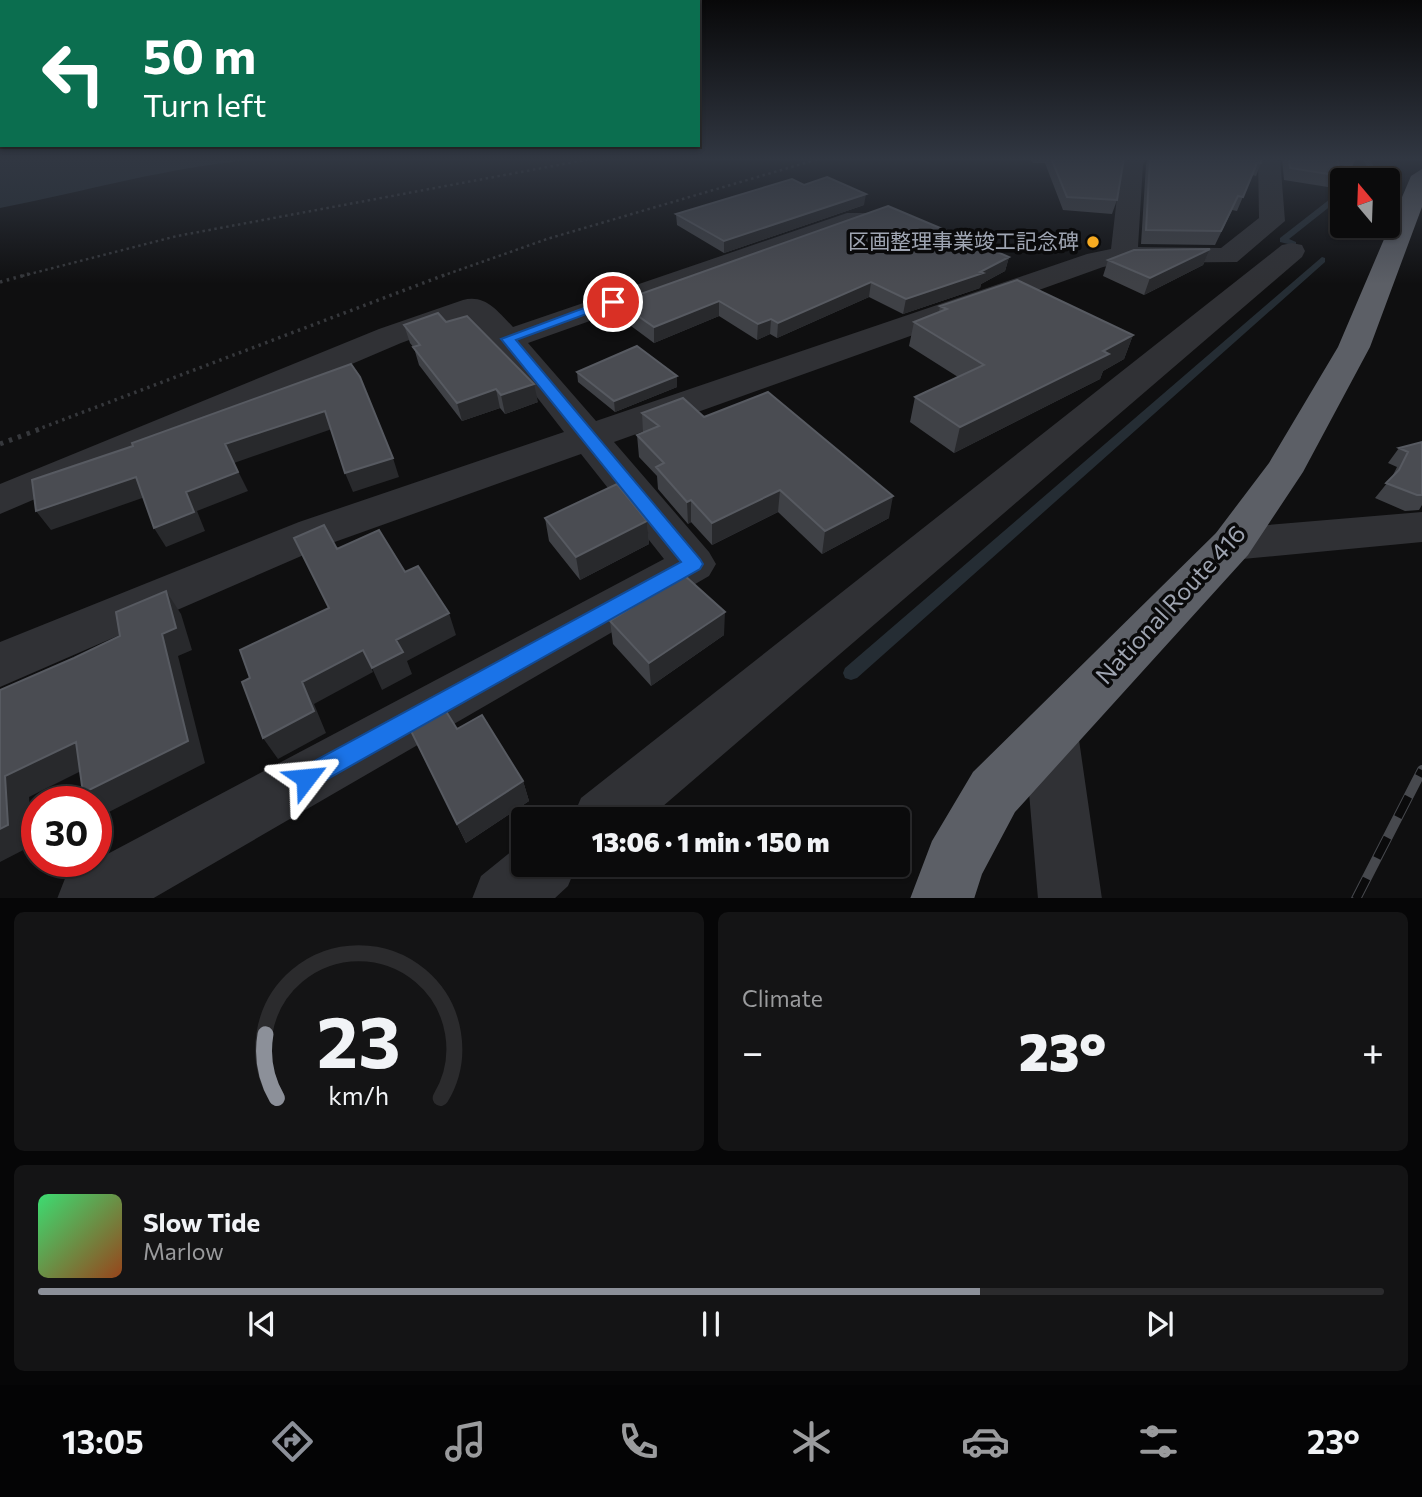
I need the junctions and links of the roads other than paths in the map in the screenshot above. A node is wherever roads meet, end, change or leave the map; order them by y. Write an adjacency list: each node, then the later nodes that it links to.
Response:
1 (1129, 200): 6 (street)
2 (1271, 200): 6 (street)
3 (1412, 200): 13 (highway, National Route 416)
4 (887, 207): 9 (street)
5 (1292, 251): 16 (street)
6 (1124, 255): 8 (street)
7 (1011, 261): 8 (street)
8 (1048, 277): 10 (street)
9 (508, 339): 10 (street); 11 (street)
10 (589, 438): 14 (street); 18 (street)
11 (0, 500)
12 (1422, 527): 13 (street)
13 (1232, 544): 15 (highway, National Route 416)
14 (0, 665)
15 (1051, 733): 20 (highway, National Route 416); 21 (street)
16 (617, 807)
17 (530, 877): 19 (street)
18 (89, 898)
19 (504, 898)
20 (942, 898)
21 (1070, 898)

